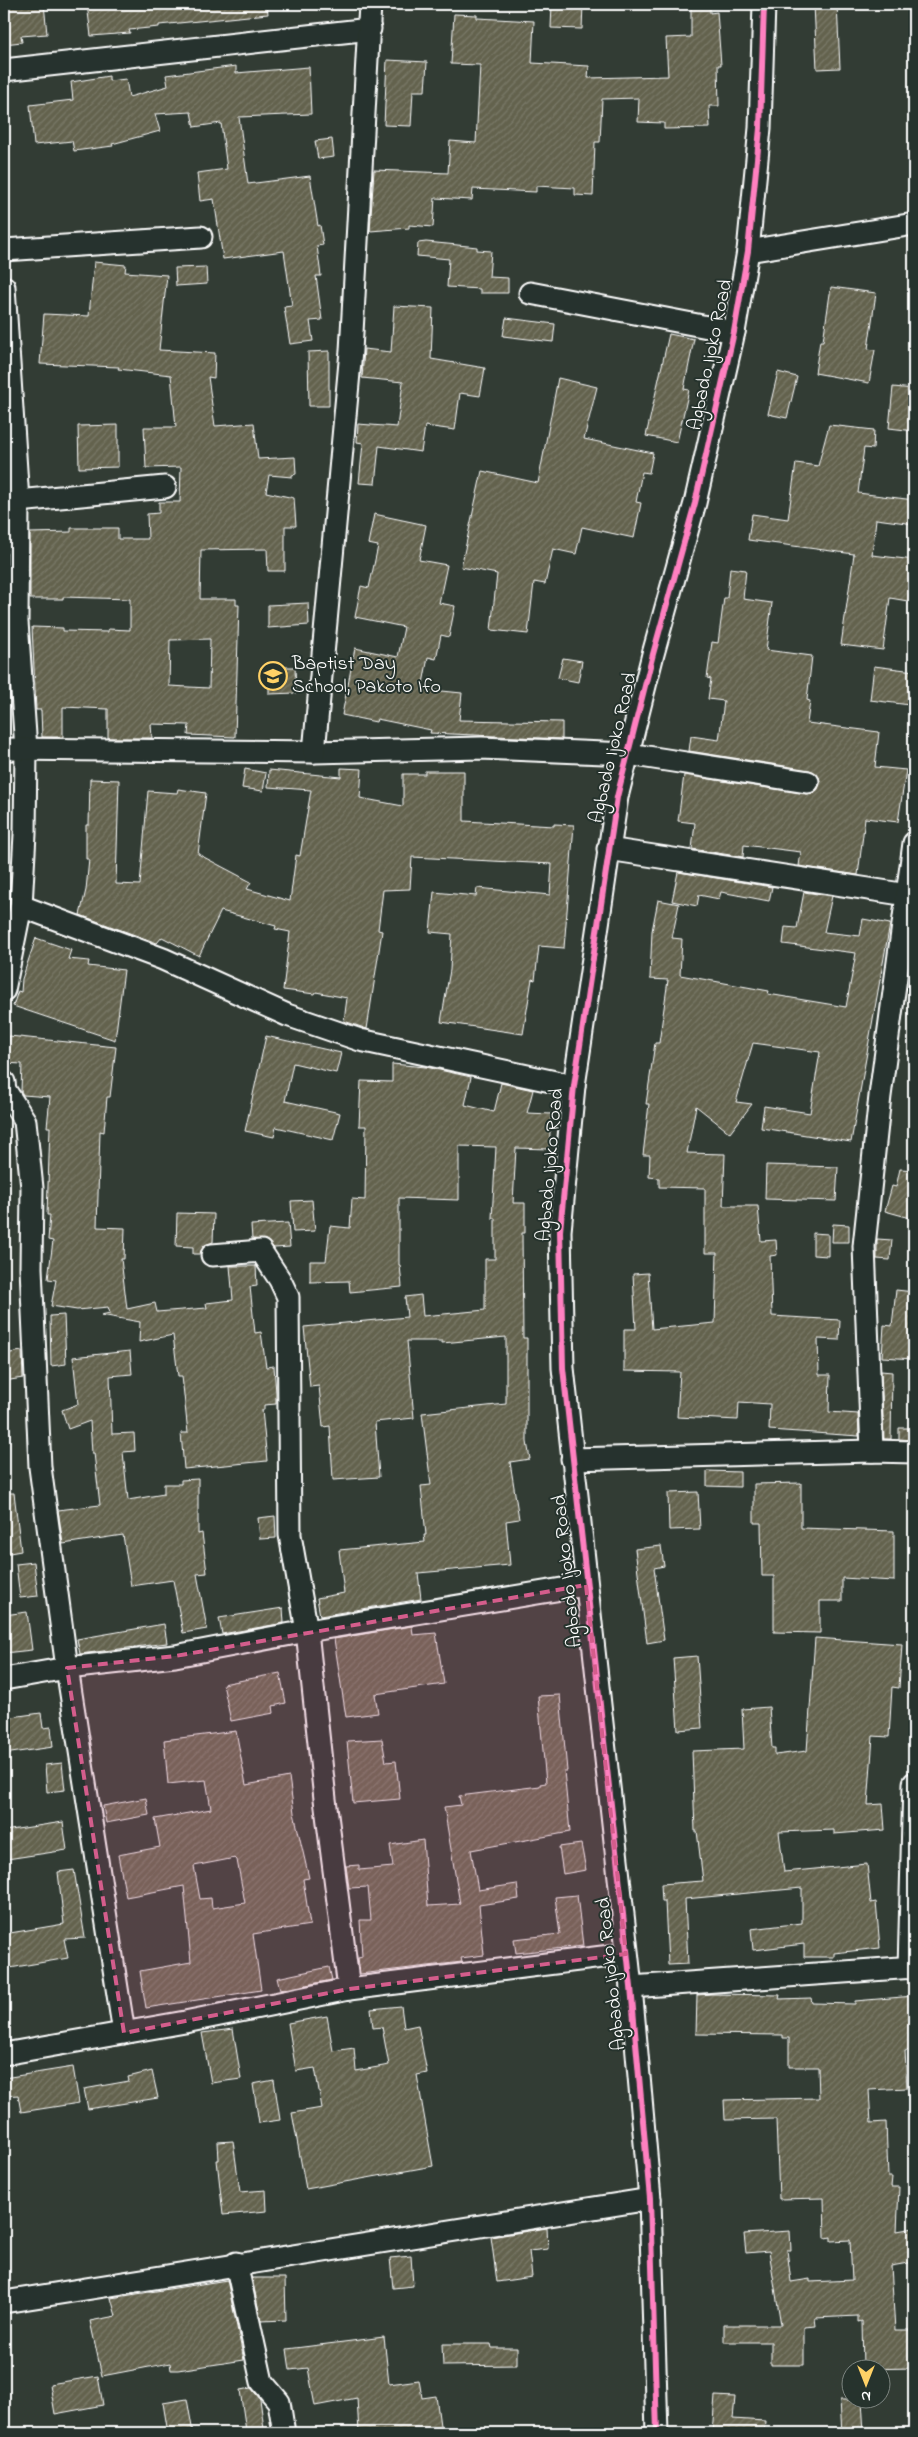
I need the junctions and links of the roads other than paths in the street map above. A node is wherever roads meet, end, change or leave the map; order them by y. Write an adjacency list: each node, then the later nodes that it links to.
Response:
1 (370, 4): 3 (street)
2 (764, 4): 8 (street, Agbado Ijoko Road)
3 (370, 30): 4 (street); 17 (street)
4 (4, 70)
5 (914, 224): 8 (street)
6 (201, 237): 7 (street)
7 (4, 250)
8 (748, 251): 12 (street, Agbado Ijoko Road)
9 (4, 287): 11 (street)
10 (530, 293): 12 (street)
11 (5, 315): 14 (street)
12 (734, 332): 18 (street, Agbado Ijoko Road)
13 (166, 487): 14 (street)
14 (18, 501): 16 (street)
15 (4, 749): 16 (street)
16 (26, 749): 17 (street); 23 (street)
17 (314, 752): 18 (street)
18 (628, 754): 19 (street); 21 (street, Agbado Ijoko Road)
19 (808, 782)
20 (914, 843): 22 (street)
21 (608, 849): 22 (street); 26 (street, Agbado Ijoko Road)
22 (910, 895): 28 (street)
23 (21, 906): 24 (street); 26 (street)
24 (4, 990)
25 (4, 1082): 33 (street)
26 (574, 1086): 30 (street, Agbado Ijoko Road)
27 (212, 1255): 32 (street)
28 (872, 1451): 29 (street); 30 (street)
29 (914, 1452)
30 (572, 1459): 31 (street, Agbado Ijoko Road)
31 (586, 1585): 32 (street); 36 (street, Agbado Ijoko Road)
32 (307, 1631): 33 (street); 39 (street)
33 (67, 1668): 34 (street); 40 (street)
34 (4, 1679)
35 (914, 1783): 37 (street)
36 (626, 1954): 38 (street, Agbado Ijoko Road); 39 (street)
37 (912, 1968): 38 (street)
38 (631, 1987): 42 (street, Agbado Ijoko Road)
39 (349, 1989): 40 (street)
40 (124, 2033): 41 (street)
41 (4, 2054)
42 (650, 2199): 43 (street); 46 (street, Agbado Ijoko Road)
43 (236, 2263): 44 (street); 45 (street)
44 (4, 2302)
45 (284, 2433)
46 (657, 2433)

